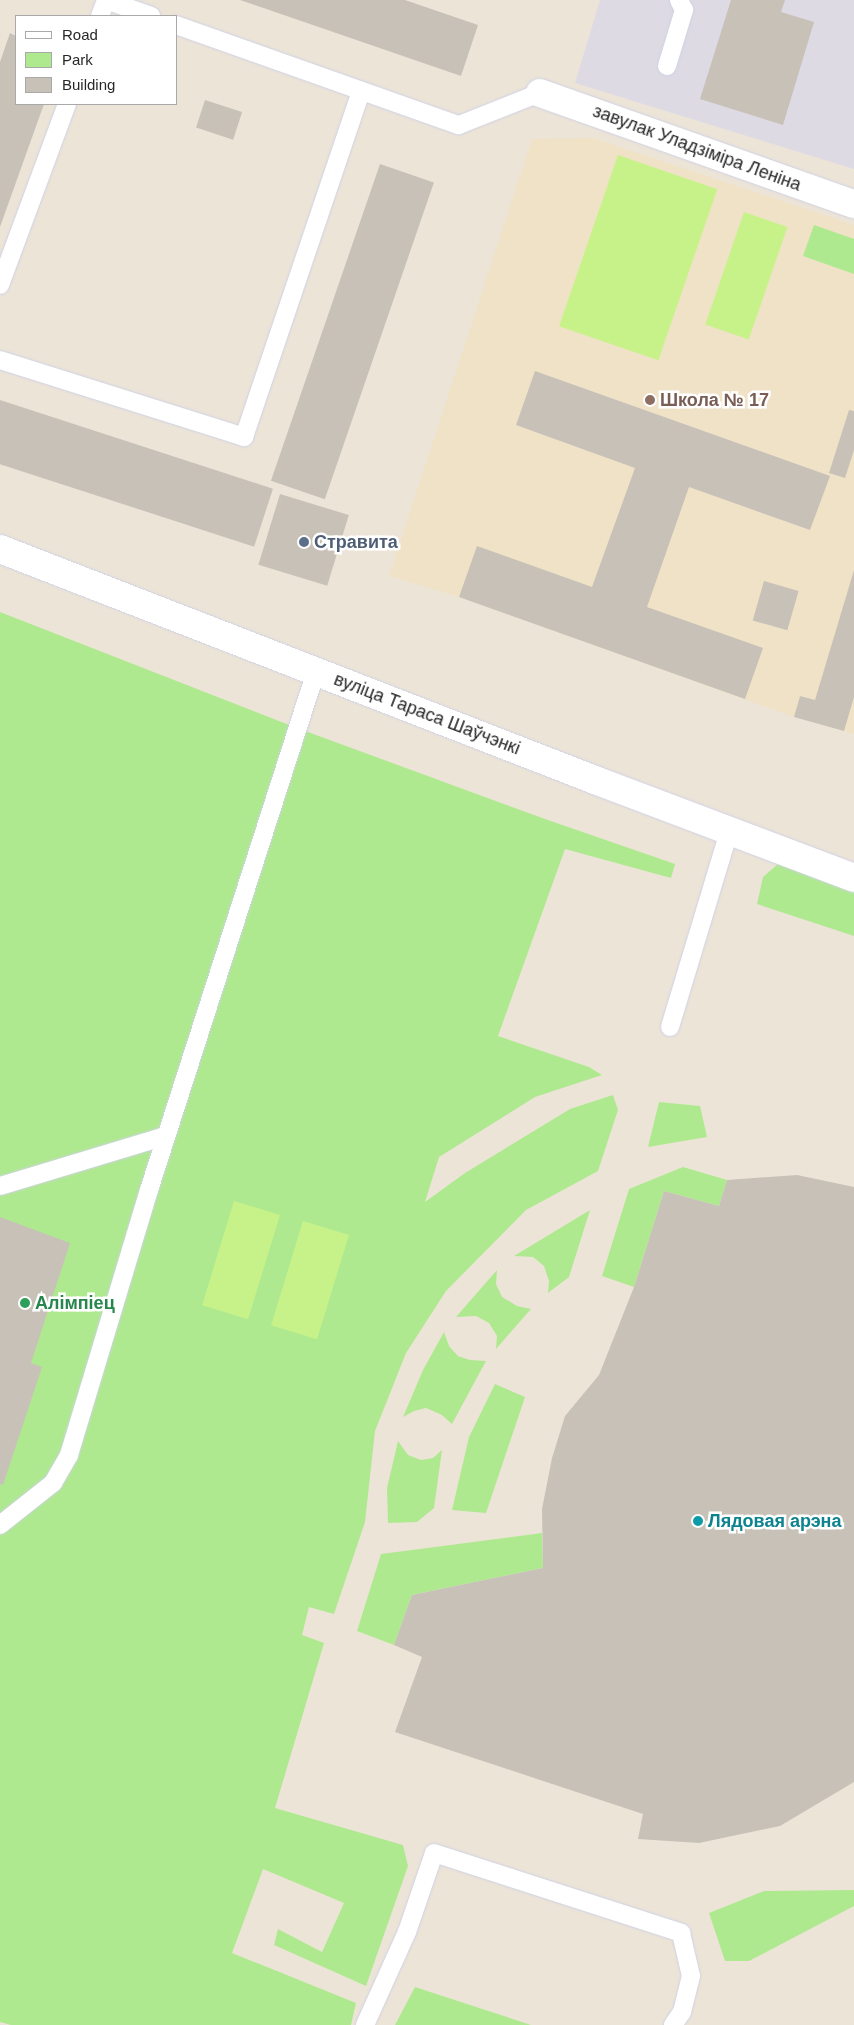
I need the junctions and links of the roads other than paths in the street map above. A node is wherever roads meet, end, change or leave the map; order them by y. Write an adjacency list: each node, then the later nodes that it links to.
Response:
1 (106, 0): 3 (lane); 4 (lane)
2 (679, 0): 6 (lane)
3 (100, 15)
4 (148, 15)
5 (178, 26): 7 (lane)
6 (667, 66)
7 (361, 91): 8 (lane); 12 (lane)
8 (540, 93): 10 (street, завулак Уладзіміра Леніна)
9 (67, 105): 11 (lane)
10 (854, 204)
11 (0, 285)
12 (0, 360)
13 (0, 550): 14 (street, вуліца Тараса Шаўчэнкі)
14 (316, 671): 15 (street, вуліца Тараса Шаўчэнкі); 18 (lane)
15 (729, 831): 16 (street, вуліца Тараса Шаўчэнкі); 17 (lane)
16 (854, 878)
17 (670, 1027)
18 (166, 1136): 19 (lane); 20 (lane)
19 (0, 1186)
20 (0, 1526)
21 (365, 2025): 22 (lane)
22 (673, 2025)

